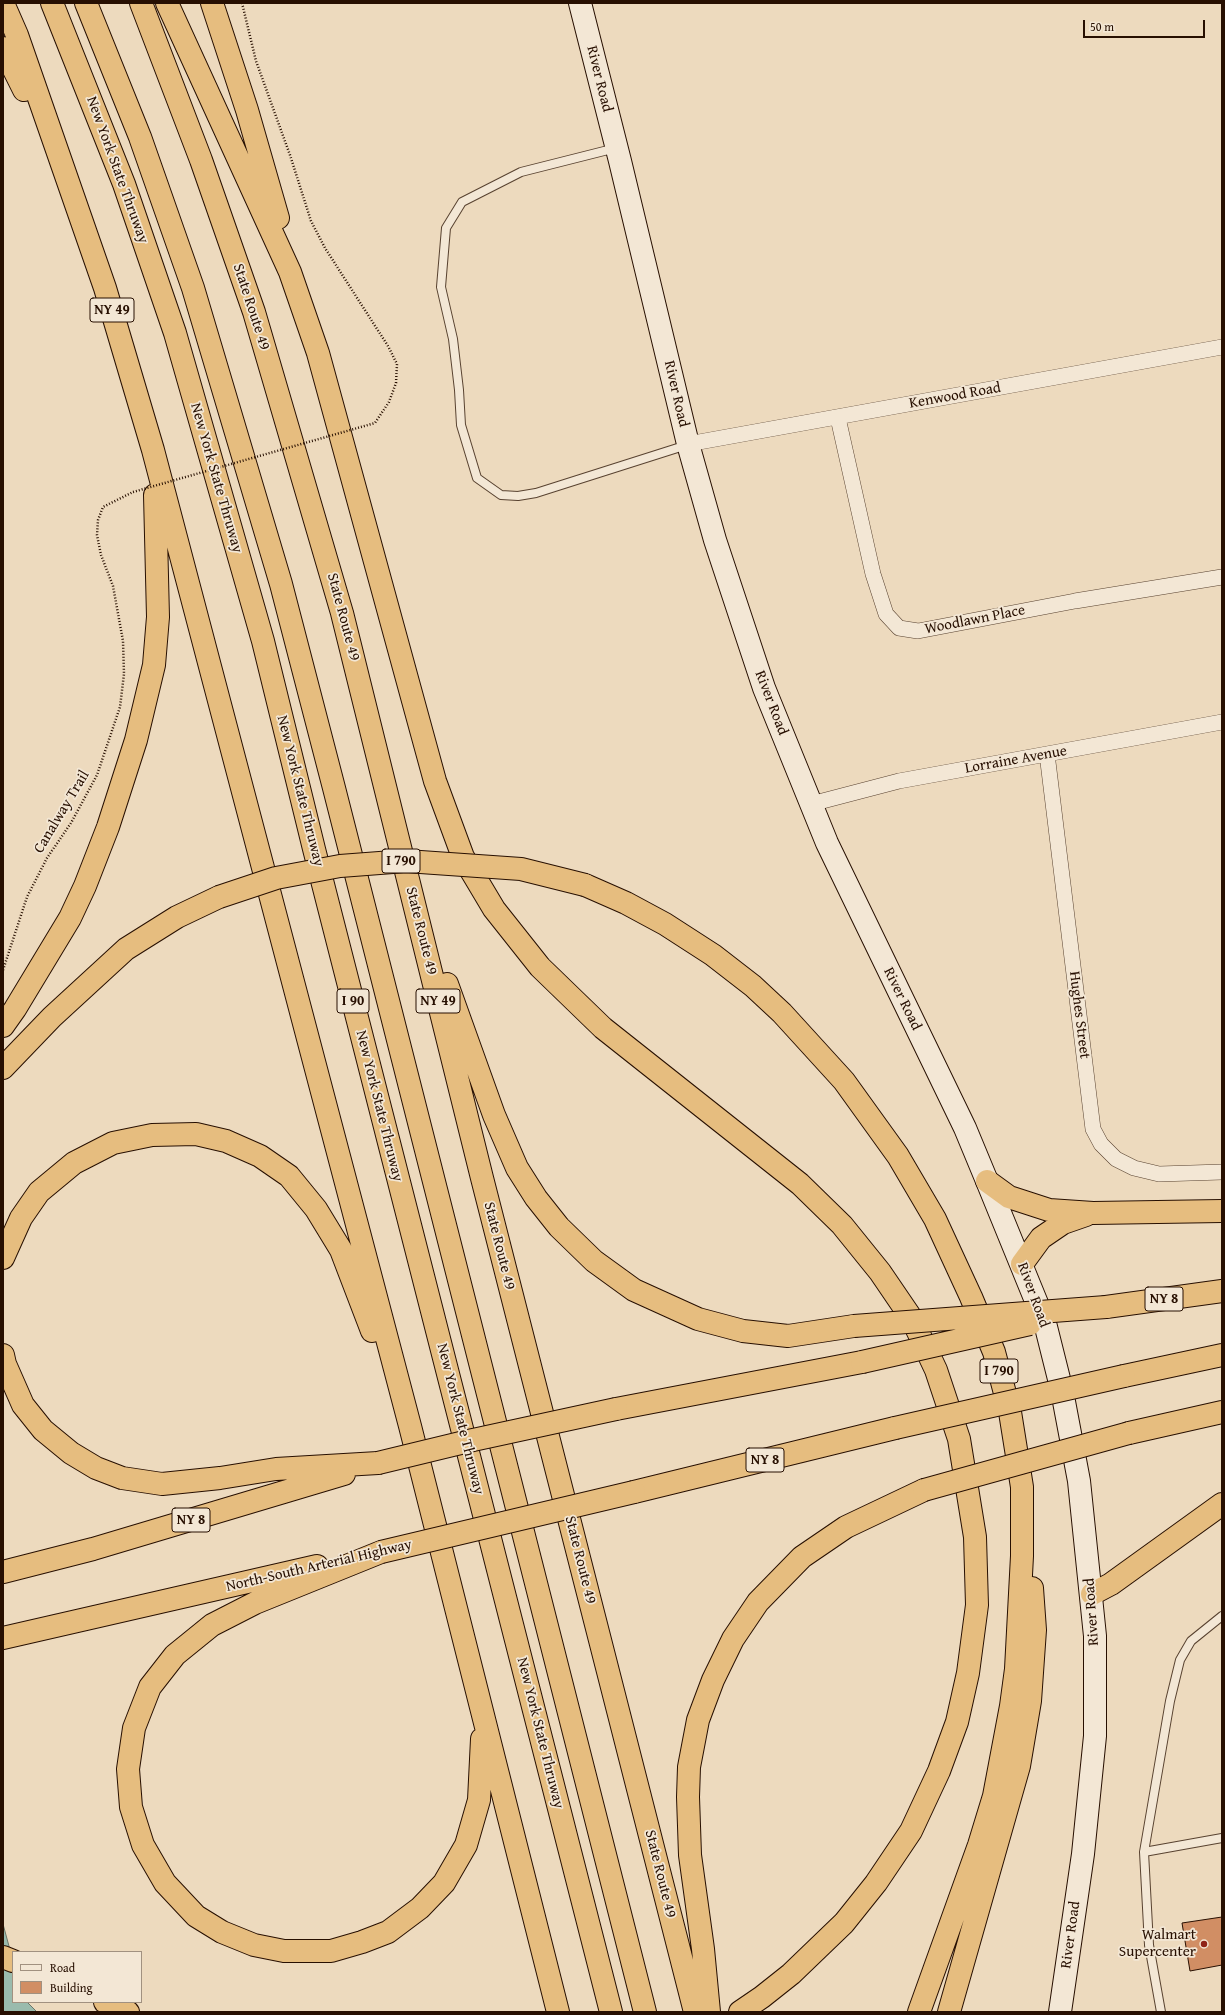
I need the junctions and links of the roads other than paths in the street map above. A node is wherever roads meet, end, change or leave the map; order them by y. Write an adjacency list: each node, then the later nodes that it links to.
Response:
1 (3, 3): 10 (highway, NY 49)
2 (52, 3): 49 (highway, New York State Thruway / I 90)
3 (86, 3): 50 (highway, New York State Thruway / I 90)
4 (141, 3): 20 (highway, State Route 49 / NY 49)
5 (167, 3): 11 (highway)
6 (212, 3): 11 (highway)
7 (580, 3): 9 (main road, River Road)
8 (3, 48): 10 (highway)
9 (617, 148): 14 (main road, River Road); 14 (lane)
10 (65, 171): 15 (highway, NY 49)
11 (290, 272): 53 (highway)
12 (1222, 347): 13 (street, Kenwood Road)
13 (838, 418): 14 (street, Kenwood Road); 16 (street, Woodlawn Place)
14 (688, 444): 19 (main road, River Road)
15 (153, 450): 21 (highway); 34 (highway, NY 49)
16 (1222, 577)
17 (1222, 722): 18 (street, Lorraine Avenue)
18 (1047, 754): 19 (street, Lorraine Avenue); 23 (street, Hughes Street)
19 (811, 804): 24 (main road, River Road)
20 (414, 900): 30 (highway, bridge); 51 (highway, State Route 49 / NY 49)
21 (3, 1026)
22 (3, 1068): 36 (highway, I 790, bridge)
23 (1222, 1172)
24 (987, 1181): 26 (highway); 28 (main road, River Road)
25 (1222, 1211): 26 (highway)
26 (1093, 1213): 28 (highway)
27 (3, 1258): 34 (highway)
28 (1022, 1264): 40 (main road, River Road)
29 (1222, 1291): 30 (highway, NY 8)
30 (1106, 1307): 35 (highway, NY 8, bridge)
31 (3, 1355): 35 (highway)
32 (1222, 1355): 38 (highway, North-South Arterial Highway / NY 8, bridge)
33 (1222, 1412): 52 (highway, bridge)
34 (410, 1426): 43 (highway, NY 49)
35 (378, 1463): 39 (highway, NY 8)
36 (1022, 1487): 54 (highway, I 790); 55 (highway)
37 (1222, 1504): 40 (highway)
38 (381, 1552): 42 (highway, North-South Arterial Highway / NY 8); 43 (highway)
39 (3, 1572)
40 (1092, 1594): 56 (main road, River Road)
41 (1222, 1616): 45 (lane)
42 (7, 1637)
43 (484, 1718): 48 (highway, NY 49)
44 (1222, 1838): 45 (lane)
45 (1144, 1852): 57 (lane)
46 (107, 2003): 47 (highway)
47 (128, 2012)
48 (558, 2012)
49 (611, 2012)
50 (645, 2012)
51 (695, 2012)
52 (709, 2012)
53 (740, 2012)
54 (919, 2012)
55 (950, 2012)
56 (1060, 2012)
57 (1161, 2012)

